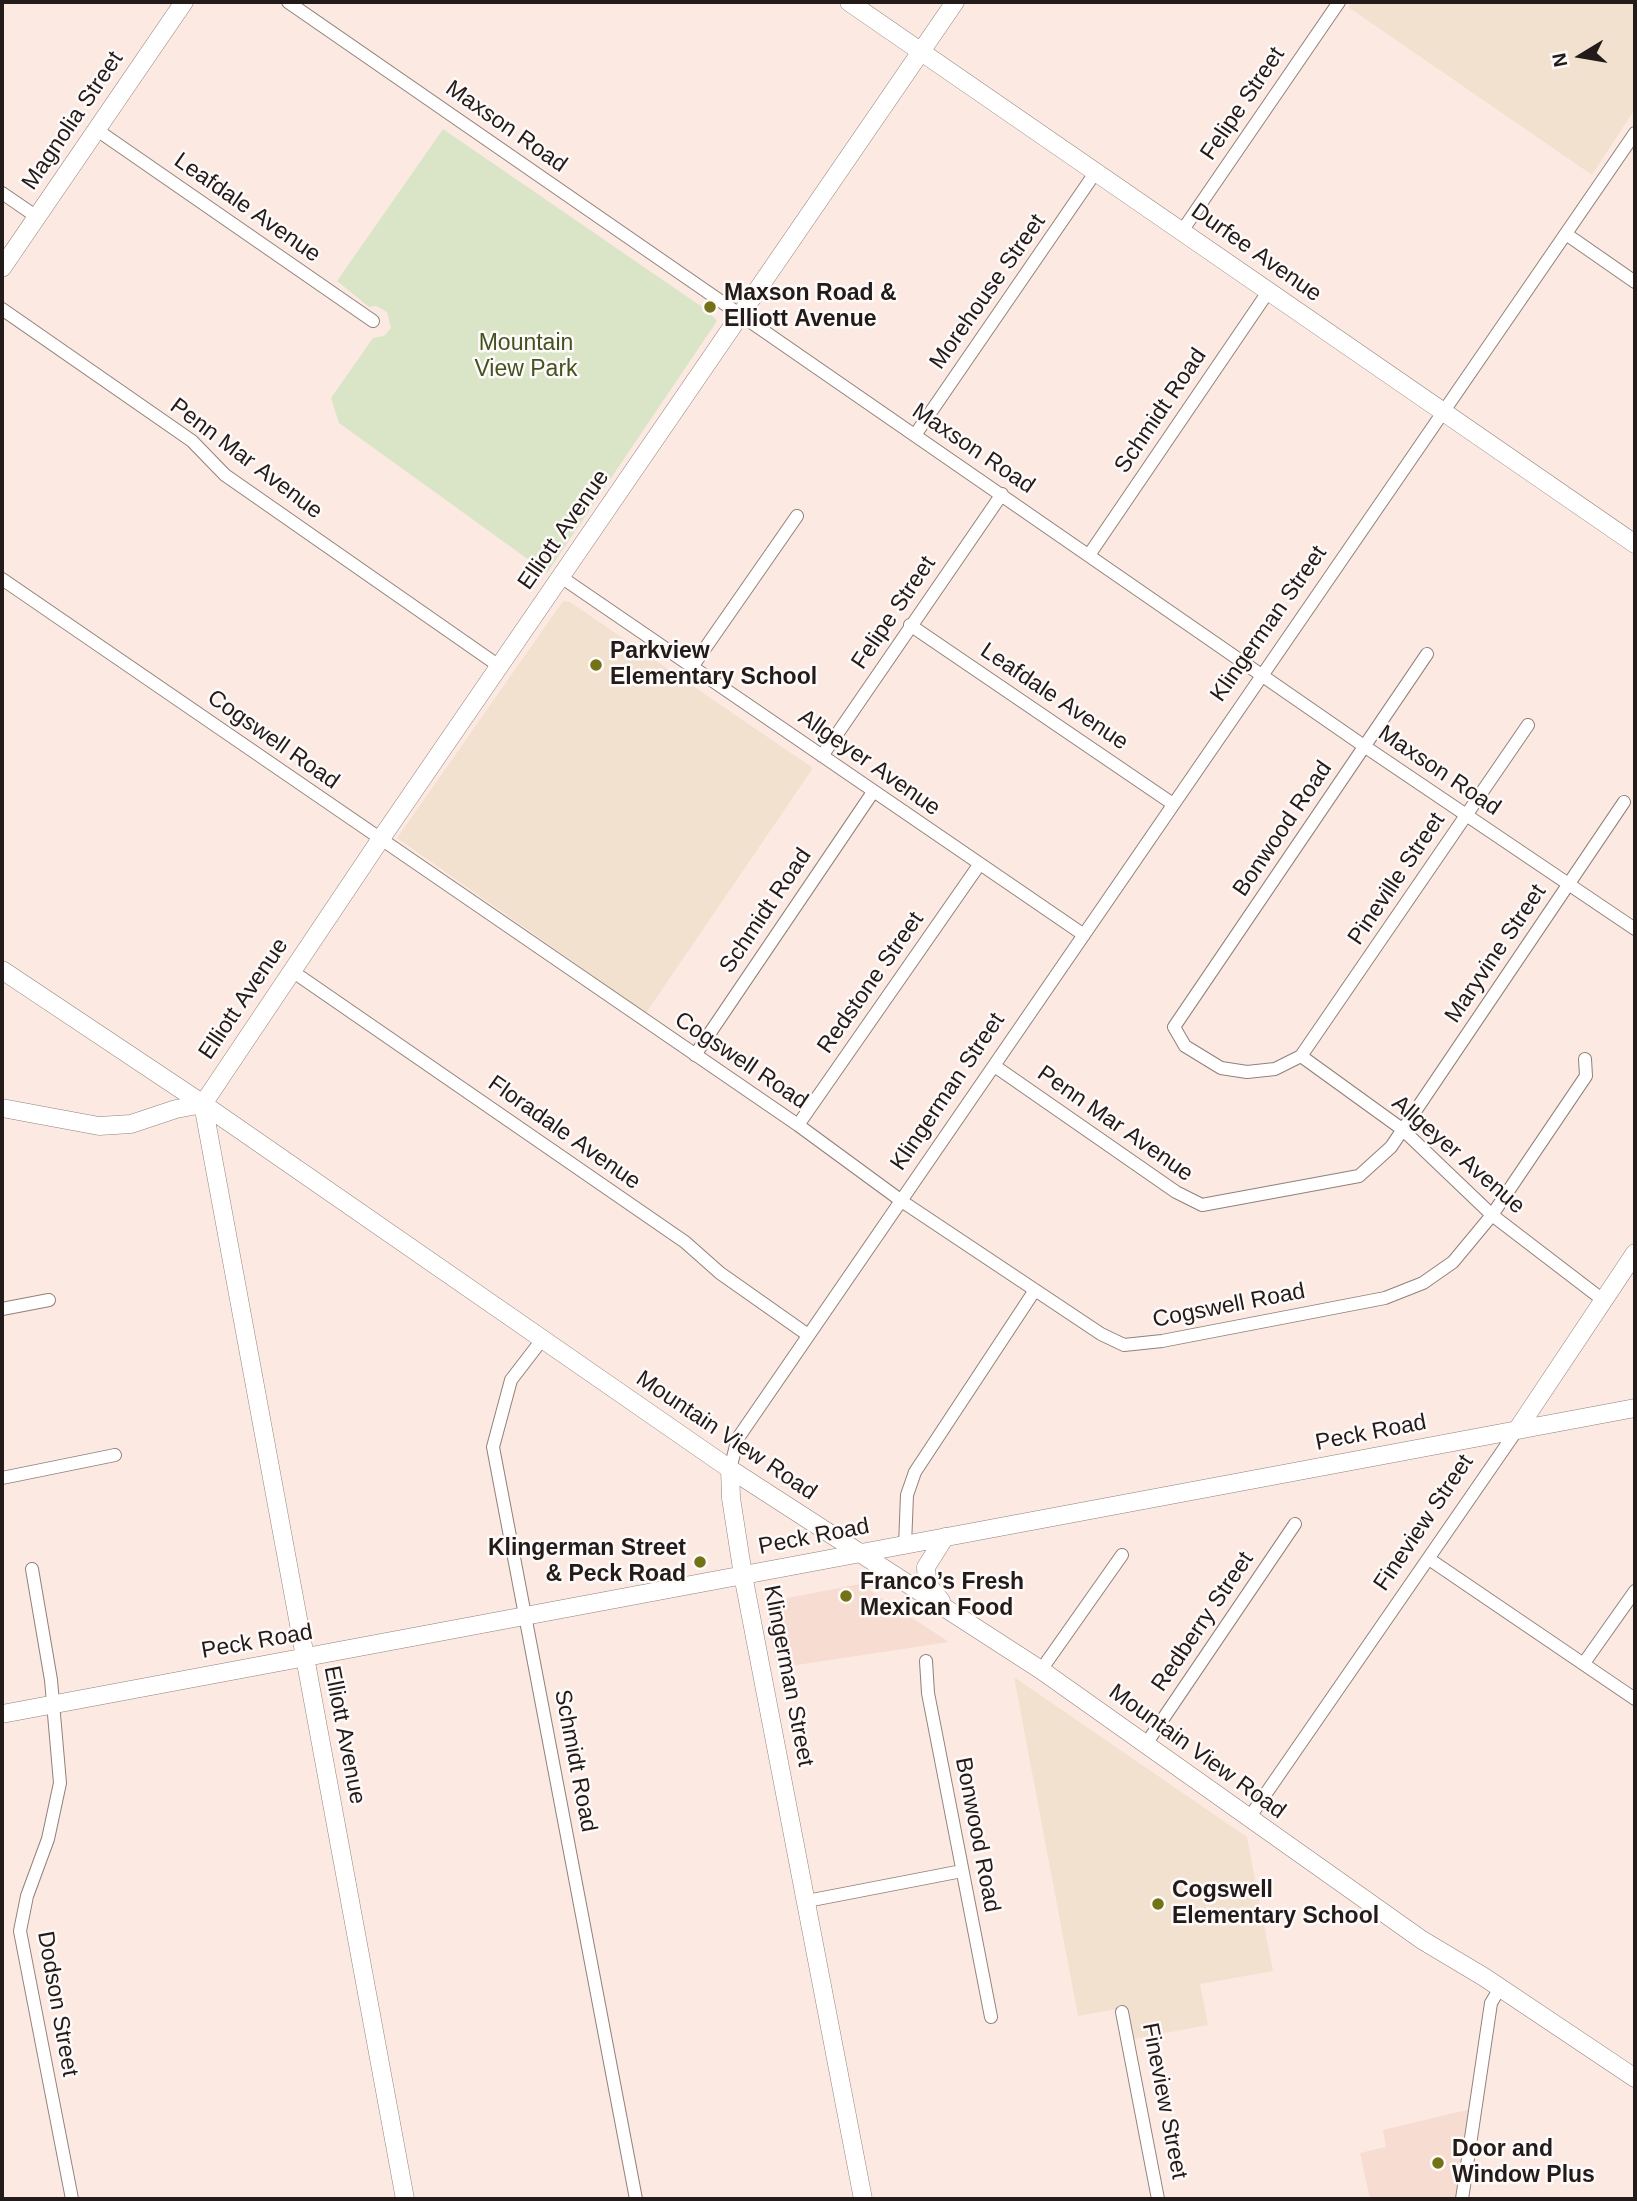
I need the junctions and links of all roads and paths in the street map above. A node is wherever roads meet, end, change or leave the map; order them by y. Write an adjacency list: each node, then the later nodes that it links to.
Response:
1 (184, 2): 7 (street, Magnolia Street)
2 (288, 2): 18 (street, Maxson Road)
3 (849, 2): 6 (street, Durfee Avenue)
4 (955, 2): 6 (street, Elliott Avenue)
5 (1339, 2): 12 (street, Felipe Street)
6 (921, 51): 9 (street, Durfee Avenue); 18 (street, Elliott Avenue)
7 (97, 130): 11 (street, Magnolia Street); 19 (street, Leafdale Avenue)
8 (1635, 133): 13 (street, Klingerman Street)
9 (1095, 173): 12 (street, Durfee Avenue); 21 (street, Morehouse Street)
10 (2, 194): 11 (street)
11 (37, 218): 14 (street, Magnolia Street)
12 (1182, 231): 16 (street, Durfee Avenue)
13 (1566, 234): 15 (street); 20 (street, Klingerman Street)
14 (2, 268)
15 (1635, 282)
16 (1268, 292): 20 (street, Durfee Avenue); 25 (street, Schmidt Road)
17 (2, 309): 30 (street, Penn Mar Avenue)
18 (741, 314): 21 (street, Maxson Road); 26 (street, Elliott Avenue)
19 (373, 321)
20 (1444, 412): 24 (street, Durfee Avenue); 32 (street, Klingerman Street)
21 (915, 435): 22 (street, Maxson Road)
22 (1002, 494): 25 (street, Maxson Road); 28 (street, Felipe Street)
23 (797, 516): 31 (street)
24 (1635, 544)
25 (1089, 555): 32 (street, Maxson Road)
26 (561, 577): 30 (street, Elliott Avenue); 31 (street, Allgeyer Avenue)
27 (2, 579): 40 (street, Cogswell Road)
28 (910, 625): 35 (street, Felipe Street); 38 (street, Leafdale Avenue)
29 (1427, 654): 34 (street, Bonwood Road)
30 (499, 666): 40 (street, Elliott Avenue)
31 (692, 667): 35 (street, Allgeyer Avenue)
32 (1264, 674): 34 (street, Maxson Road); 38 (street, Klingerman Street)
33 (1528, 725): 39 (street, Pineville Street)
34 (1364, 746): 39 (street, Maxson Road); 48 (street, Bonwood Road)
35 (822, 756): 36 (street, Allgeyer Avenue)
36 (873, 792): 41 (street, Allgeyer Avenue); 47 (street, Schmidt Road)
37 (1625, 802): 42 (street, Maryvine Street)
38 (1173, 804): 44 (street, Klingerman Street)
39 (1466, 815): 42 (street, Maxson Road); 48 (street, Pineville Street)
40 (380, 840): 46 (street, Elliott Avenue); 47 (street, Cogswell Road)
41 (979, 864): 44 (street, Allgeyer Avenue); 53 (street, Redstone Street)
42 (1568, 884): 43 (street, Maxson Road); 54 (street, Maryvine Street)
43 (1635, 929)
44 (1084, 935): 50 (street, Klingerman Street)
45 (2, 970): 51 (street, Mountain View Road)
46 (292, 971): 51 (street, Elliott Avenue); 62 (street, Floradale Avenue)
47 (695, 1055): 53 (street, Cogswell Road)
48 (1301, 1056): 54 (street, Allgeyer Avenue)
49 (1585, 1059): 56 (street)
50 (996, 1067): 54 (street, Penn Mar Avenue); 55 (street, Klingerman Street)
51 (204, 1104): 52 (street); 63 (street, Mountain View Road); 80 (street, Elliott Avenue)
52 (2, 1108)
53 (798, 1125): 55 (street, Cogswell Road)
54 (1402, 1129): 56 (street, Allgeyer Avenue)
55 (903, 1202): 58 (street, Cogswell Road); 62 (street, Klingerman Street)
56 (1492, 1215): 58 (street, Cogswell Road); 60 (street, Allgeyer Avenue)
57 (1635, 1253): 60 (street, Fineview Street)
58 (1035, 1290): 71 (street)
59 (49, 1300): 61 (street)
60 (1603, 1300): 65 (street, Fineview Street)
61 (2, 1309)
62 (808, 1335): 67 (street, Klingerman Street)
63 (541, 1341): 67 (street, Mountain View Road); 79 (street, Schmidt Road)
64 (1635, 1408): 65 (street, Peck Road)
65 (1517, 1430): 70 (street, Peck Road); 74 (street, Fineview Street)
66 (115, 1455): 68 (street)
67 (730, 1469): 72 (street, Mountain View Road); 76 (street, Klingerman Street)
68 (2, 1478)
69 (1295, 1524): 87 (street, Redberry Street)
70 (945, 1537): 71 (street, Peck Road); 78 (street)
71 (905, 1545): 72 (street, Peck Road)
72 (860, 1554): 76 (street, Peck Road); 78 (street, Mountain View Road)
73 (1122, 1555): 83 (street)
74 (1429, 1559): 82 (street); 88 (street, Fineview Street)
75 (32, 1569): 85 (street, Dodson Street)
76 (743, 1576): 79 (street, Peck Road); 90 (street, Klingerman Street)
77 (1635, 1591): 82 (street)
78 (953, 1614): 83 (street, Mountain View Road)
79 (527, 1616): 80 (street, Peck Road); 97 (street, Schmidt Road)
80 (304, 1659): 85 (street, Peck Road); 96 (street, Elliott Avenue)
81 (926, 1661): 89 (street, Bonwood Road)
82 (1584, 1663): 84 (street)
83 (1041, 1671): 87 (street, Mountain View Road)
84 (1635, 1699)
85 (52, 1705): 86 (street, Peck Road); 95 (street, Dodson Street)
86 (2, 1714)
87 (1146, 1744): 88 (street, Mountain View Road)
88 (1249, 1818): 91 (street, Mountain View Road)
89 (962, 1871): 90 (street); 93 (street, Bonwood Road)
90 (807, 1901): 98 (street, Klingerman Street)
91 (1500, 1988): 94 (street, Mountain View Road); 100 (street)
92 (1122, 2012): 99 (street, Fineview Street)
93 (991, 2017)
94 (1635, 2078)
95 (72, 2199)
96 (405, 2199)
97 (636, 2199)
98 (863, 2199)
99 (1158, 2199)
100 (1462, 2199)

